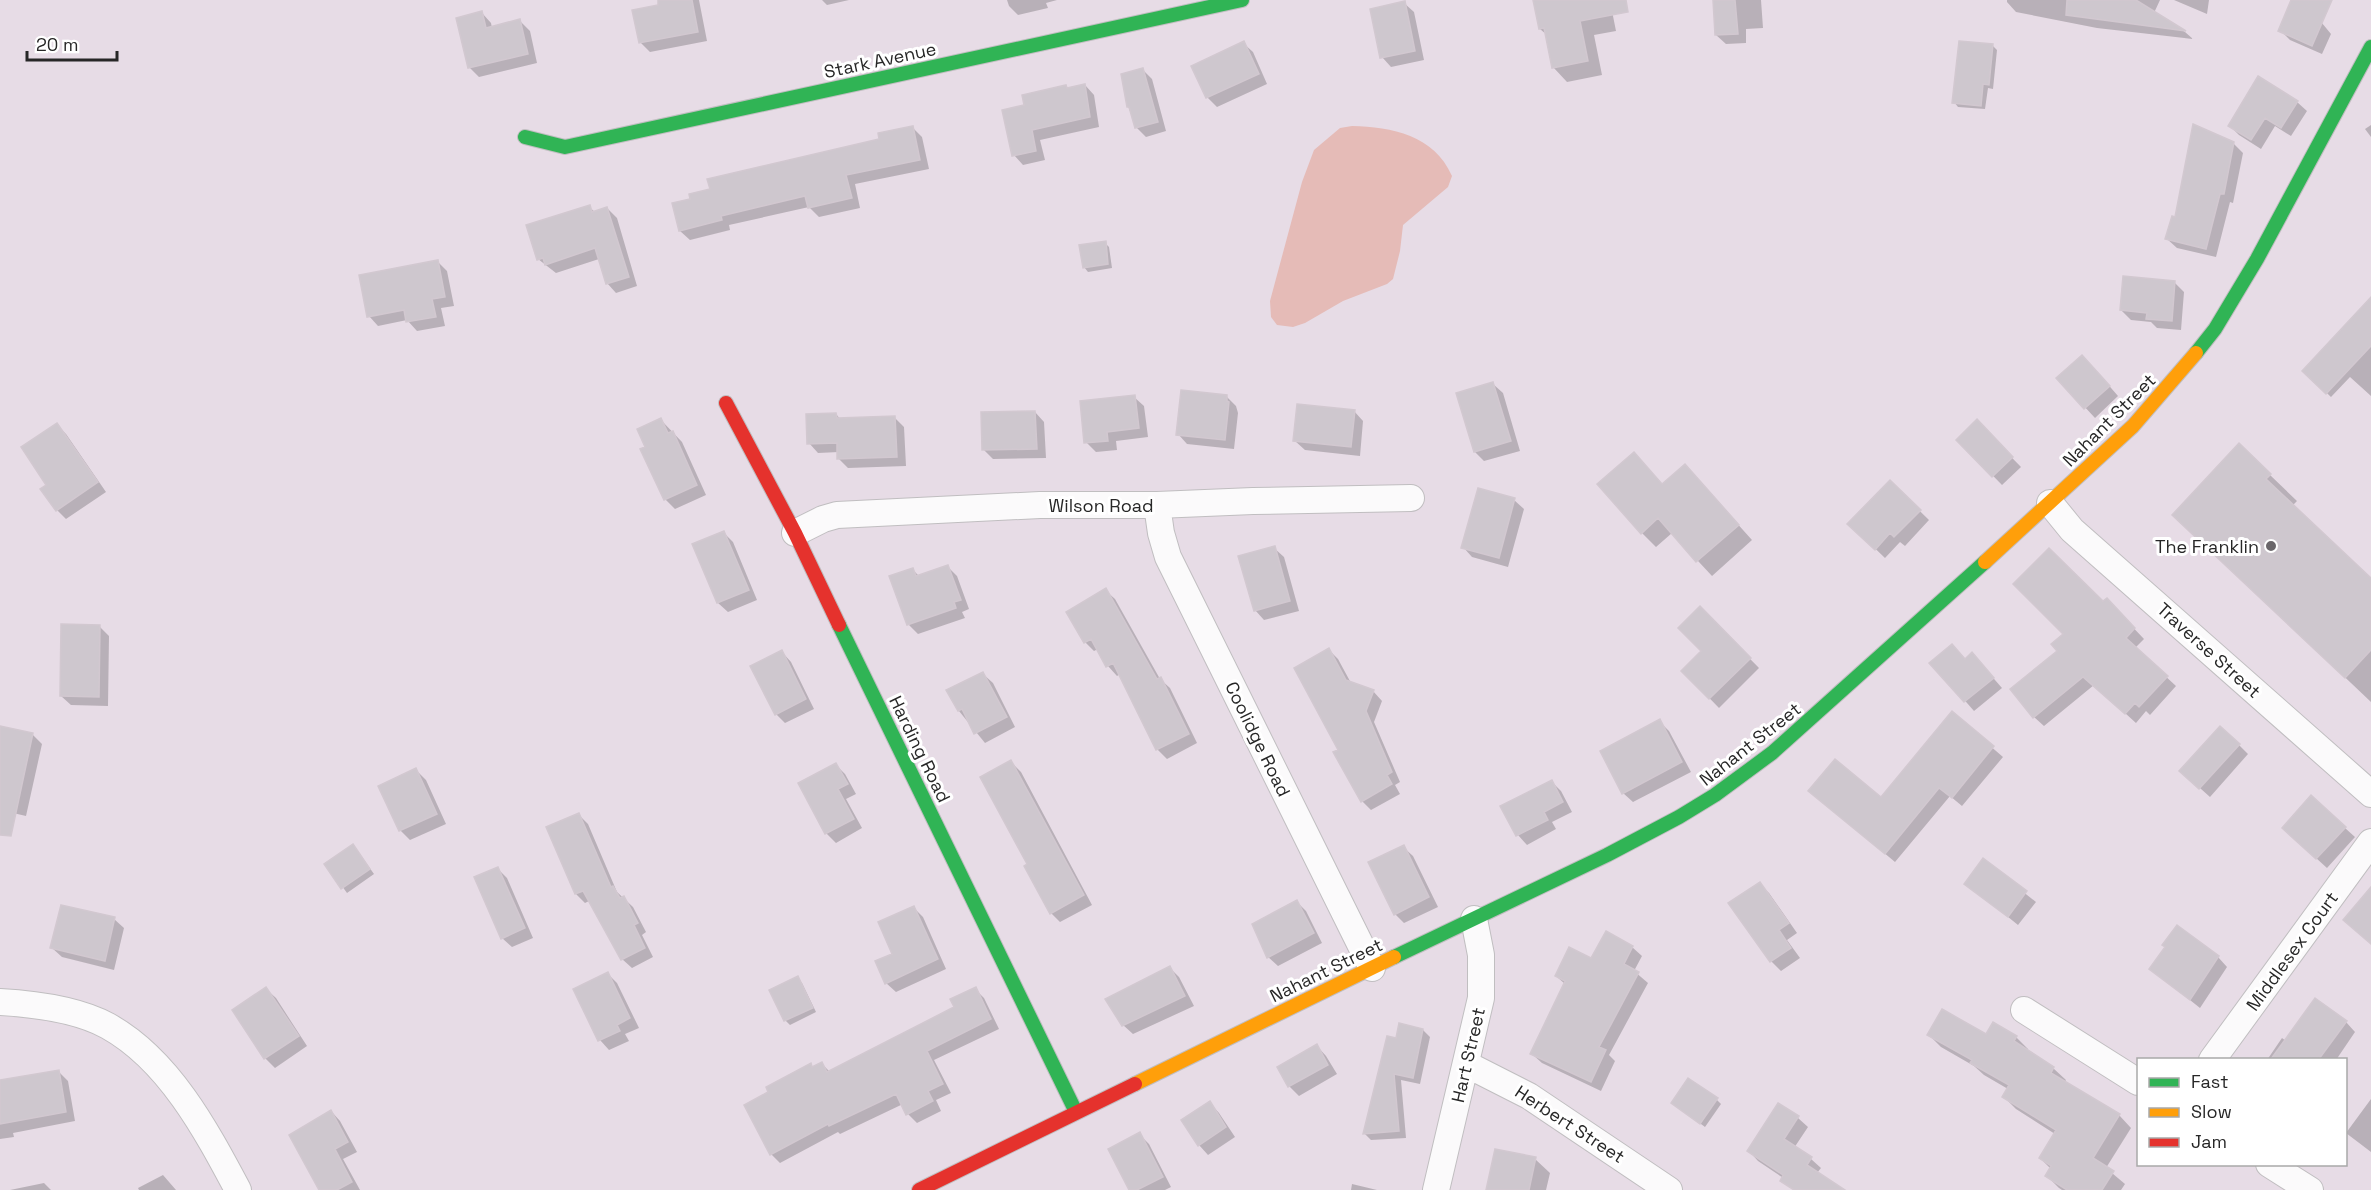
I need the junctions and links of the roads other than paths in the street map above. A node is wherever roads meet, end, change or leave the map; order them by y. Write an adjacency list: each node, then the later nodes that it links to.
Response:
1 (1242, 0): 3 (main road, Stark Avenue)
2 (2371, 47): 6 (main road, Nahant Street)
3 (525, 137)
4 (726, 403): 8 (main road, Harding Road)
5 (1411, 498): 7 (street, Wilson Road)
6 (2050, 503): 9 (street, Traverse Street); 11 (main road, Nahant Street)
7 (1156, 505): 8 (street, Wilson Road); 12 (street, Coolidge Road)
8 (795, 533): 18 (main road, Harding Road)
9 (2371, 794)
10 (2371, 842): 15 (street, Middlesex Court)
11 (1474, 919): 12 (main road, Nahant Street); 16 (street, Hart Street)
12 (1372, 968): 18 (main road, Nahant Street)
13 (0, 1002): 20 (street)
14 (2024, 1010): 17 (street)
15 (2213, 1058)
16 (1466, 1065): 22 (street, Hart Street); 23 (street, Herbert Street)
17 (2137, 1081)
18 (1076, 1112): 21 (main road, Nahant Street)
19 (2272, 1166): 24 (street)
20 (238, 1190)
21 (919, 1190)
22 (1436, 1190)
23 (1669, 1190)
24 (2310, 1190)

